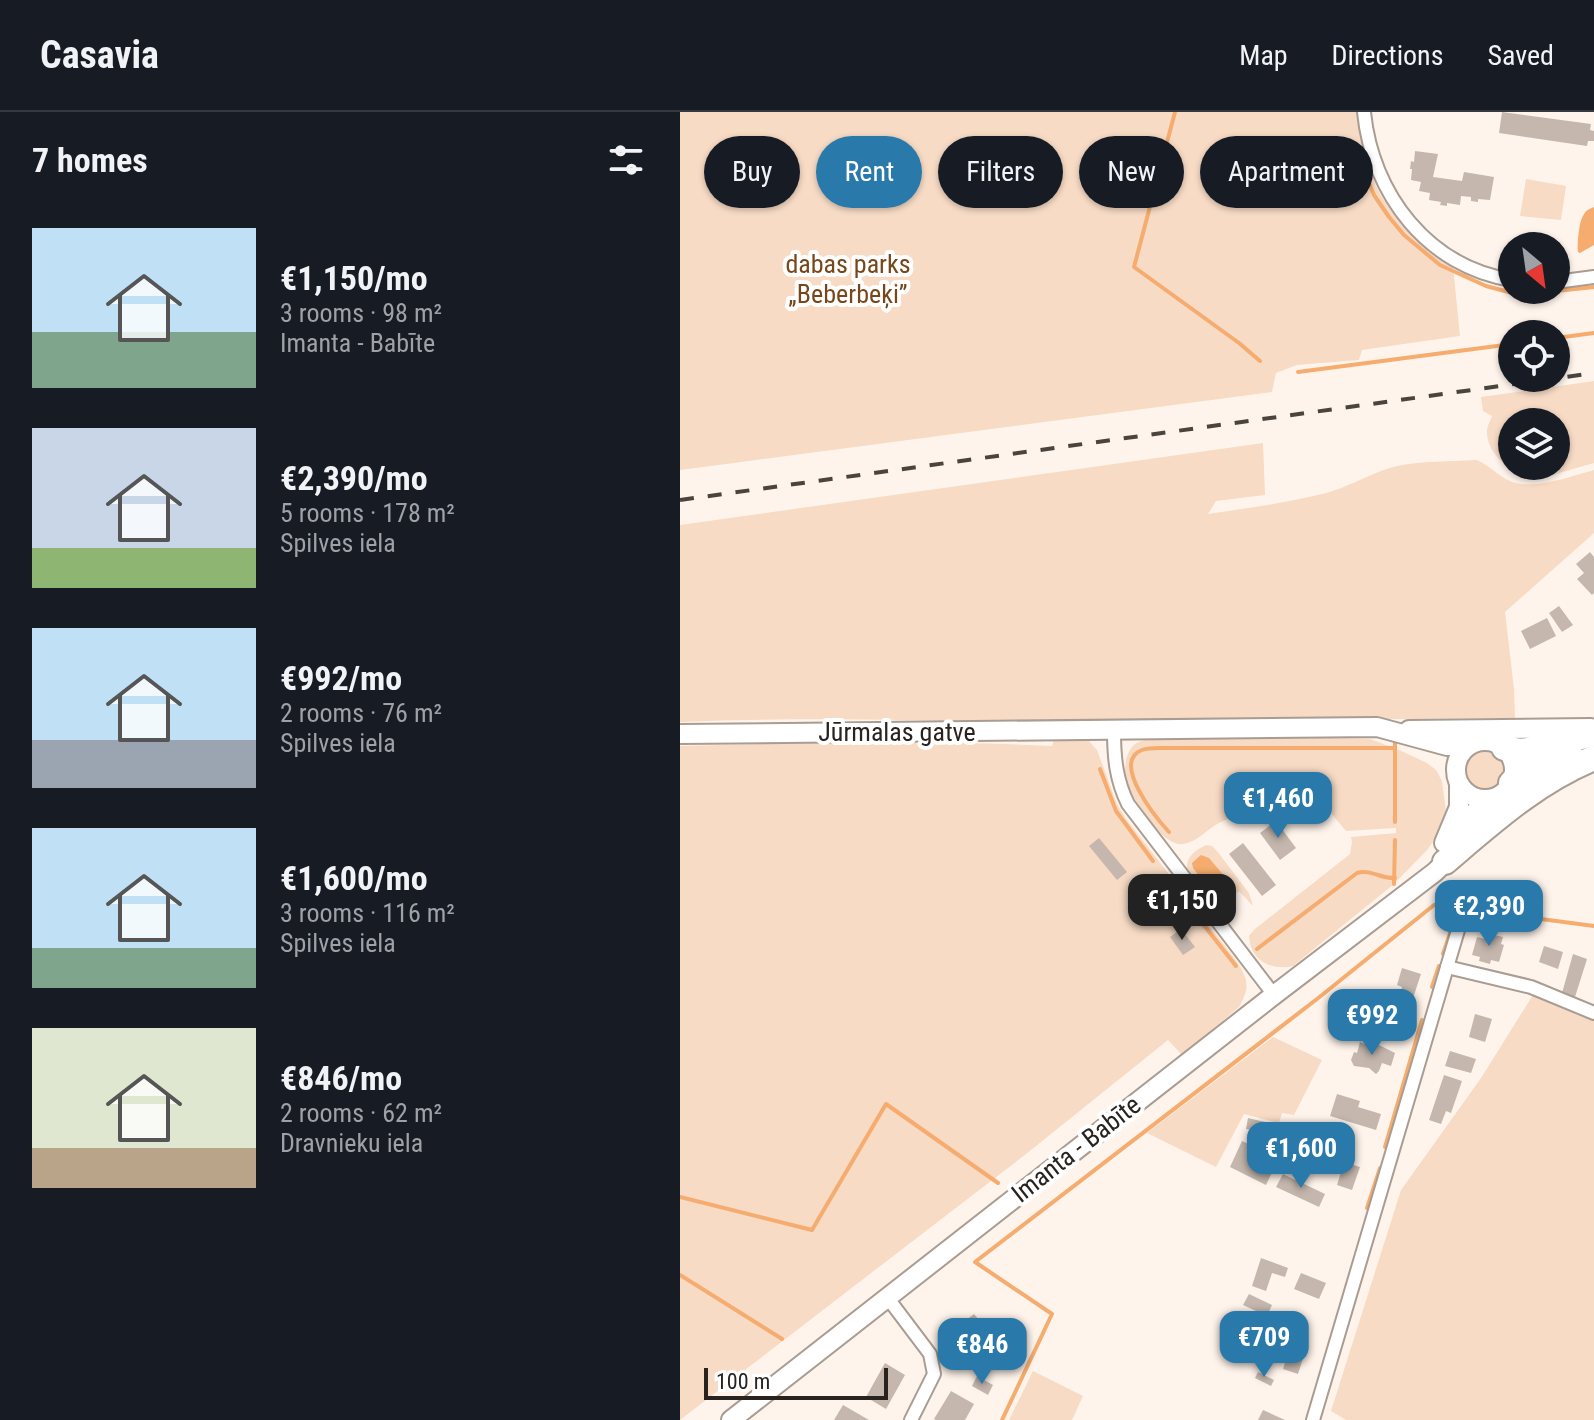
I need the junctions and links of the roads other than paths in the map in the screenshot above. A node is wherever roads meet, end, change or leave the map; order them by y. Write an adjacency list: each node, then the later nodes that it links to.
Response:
1 (1364, 112): 2 (street)
2 (1498, 277)
3 (1594, 277): 4 (street)
4 (1570, 280)
5 (1594, 728): 6 (main road)
6 (1390, 730): 7 (main road, Jūrmalas gatve); 10 (main road); 13 (main road)
7 (1114, 731): 8 (main road, Jūrmalas gatve); 20 (street)
8 (680, 734)
9 (1594, 734): 11 (highway)
10 (1468, 746): 11 (main road); 13 (main road)
11 (1504, 748): 14 (main road)
12 (1594, 757): 14 (highway); 16 (highway)
13 (1458, 780): 15 (main road); 17 (main road, Imanta - Babīte)
14 (1511, 783): 15 (main road)
15 (1489, 799): 16 (main road, Imanta - Babīte)
16 (1445, 862): 17 (main road, Imanta - Babīte)
17 (1422, 880): 20 (main road, Imanta - Babīte)
18 (1461, 920): 19 (street)
19 (1447, 967): 21 (street); 25 (street)
20 (1274, 995): 22 (main road, Imanta - Babīte)
21 (1594, 1013)
22 (887, 1297): 23 (main road, Imanta - Babīte); 24 (street)
23 (731, 1420)
24 (911, 1420)
25 (1313, 1420)

